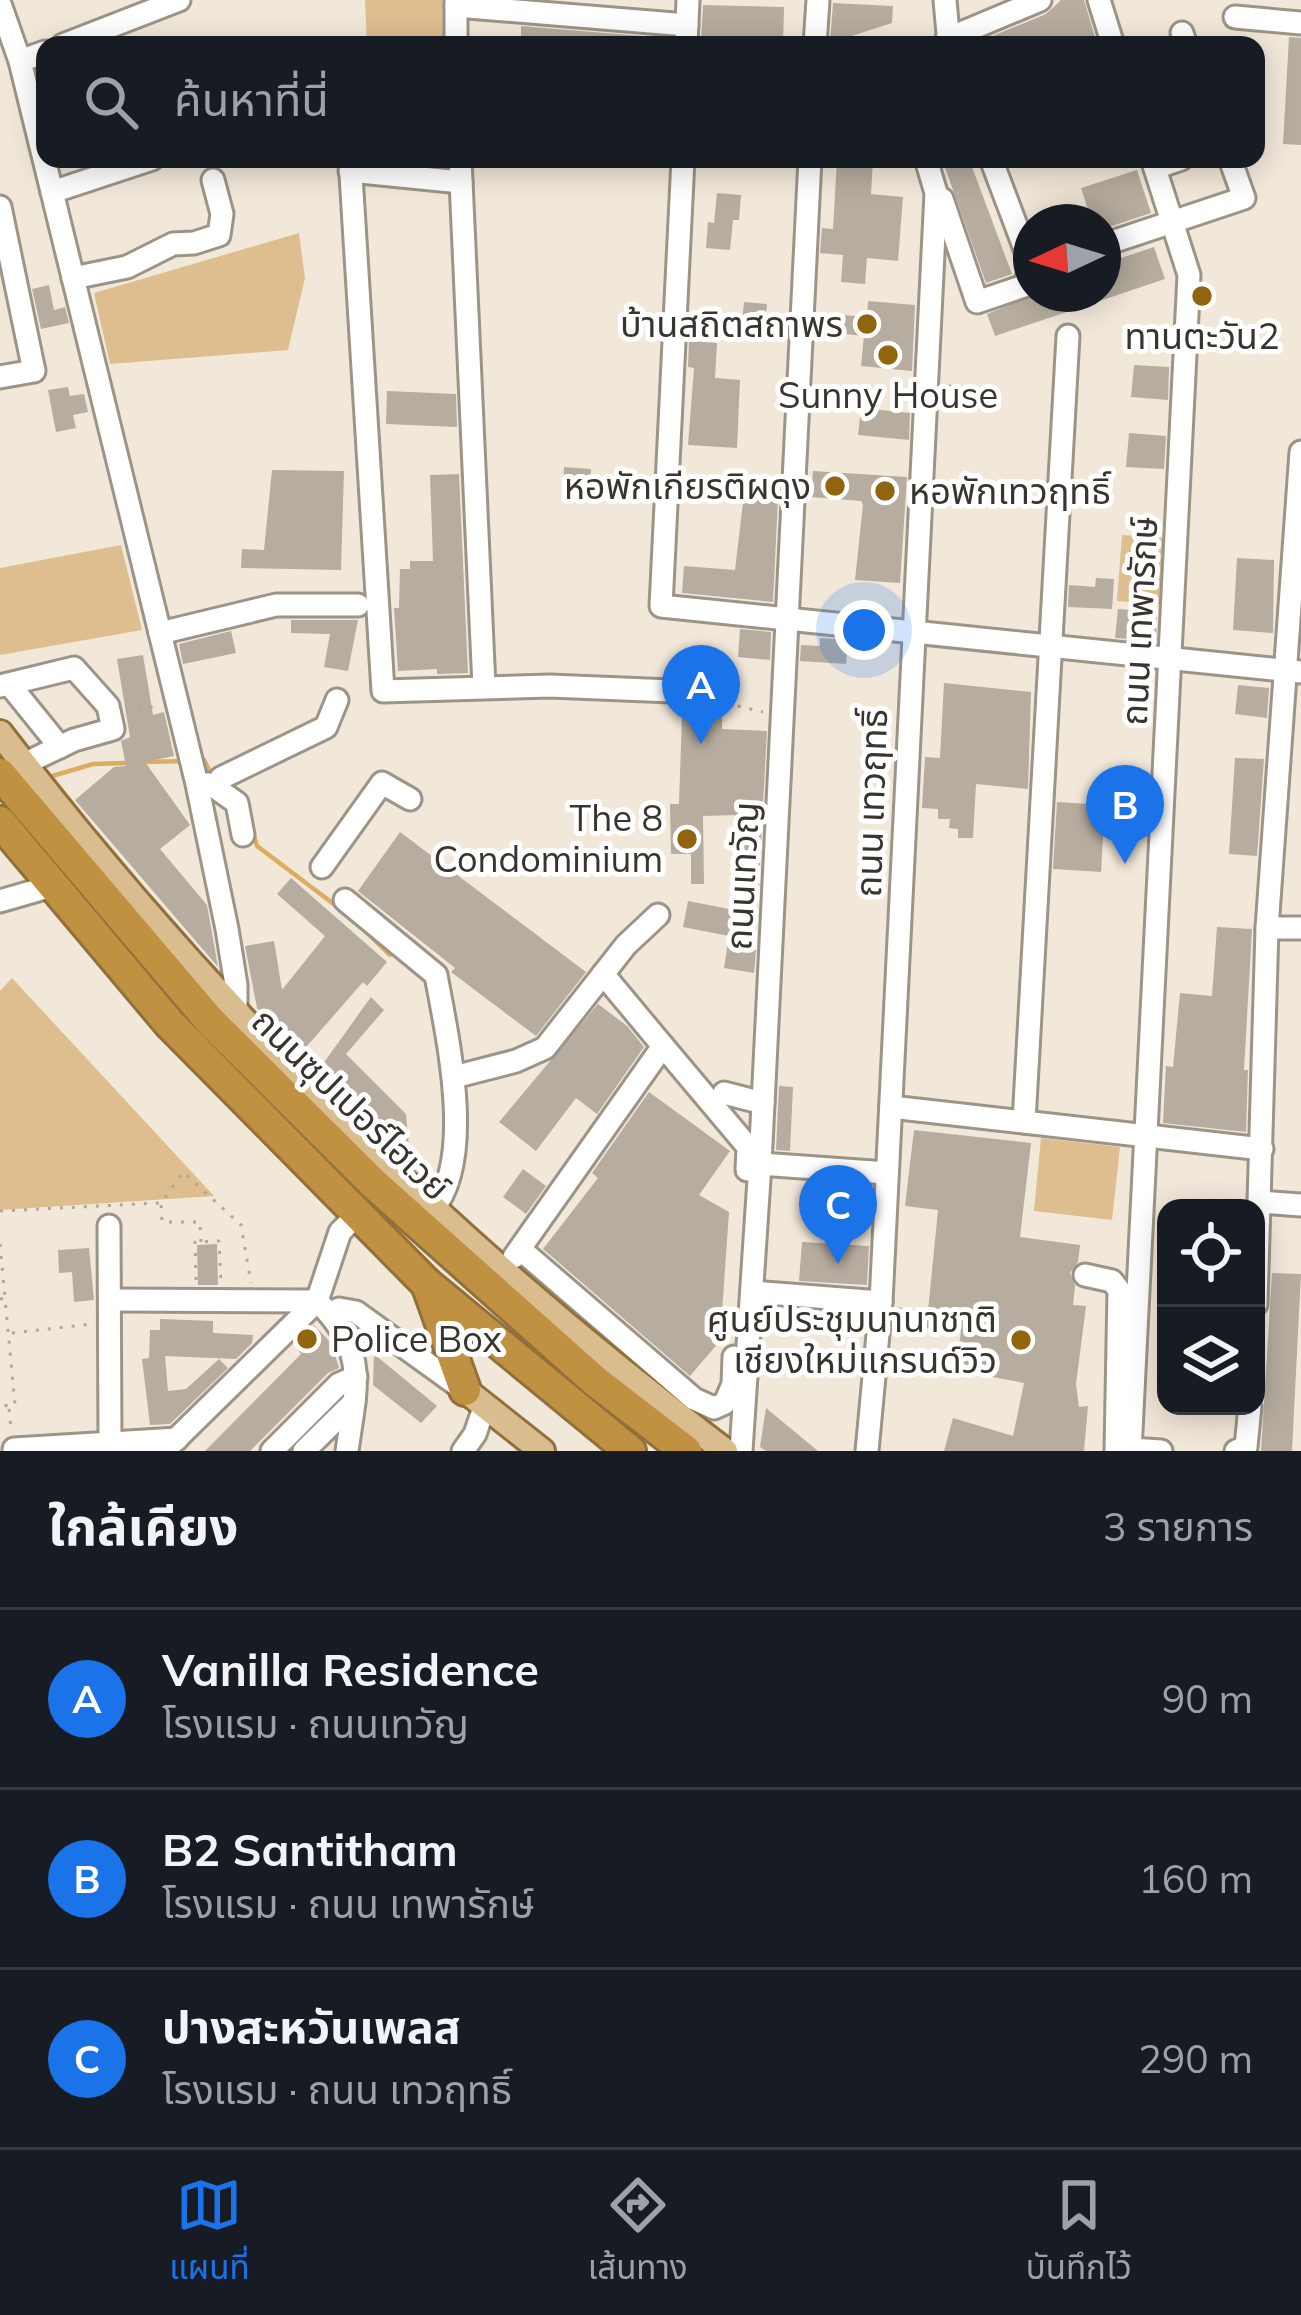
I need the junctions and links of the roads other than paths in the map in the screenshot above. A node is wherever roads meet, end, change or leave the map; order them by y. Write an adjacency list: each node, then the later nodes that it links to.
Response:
1 (178, 0): 12 (street)
2 (688, 0): 11 (street)
3 (818, 0): 14 (street)
4 (943, 0): 15 (street)
5 (1040, 0): 16 (street)
6 (1099, 0): 17 (street)
7 (456, 3): 11 (street); 13 (street)
8 (1235, 17): 10 (street)
9 (2, 18): 19 (street)
10 (1301, 23)
11 (687, 35)
12 (86, 36)
13 (456, 36)
14 (816, 36)
15 (947, 36)
16 (961, 36)
17 (1111, 36)
18 (36, 55): 19 (street)
19 (20, 61): 20 (street)
20 (36, 126)
21 (46, 168): 33 (street)
22 (125, 168): 33 (street)
23 (350, 168): 53 (street)
24 (416, 168): 31 (street)
25 (683, 168): 46 (street)
26 (810, 168): 46 (street, ถนนเทวัญ)
27 (929, 168): 47 (street, ถนน เทวฤทธิ์)
28 (994, 168): 36 (street)
29 (1154, 168): 37 (street, ถนน เทพารักษ์)
30 (1233, 168): 37 (street)
31 (460, 170): 53 (street)
32 (213, 180): 40 (street)
33 (52, 192): 40 (street)
34 (942, 200): 41 (street)
35 (0, 207): 39 (street)
36 (1013, 218)
37 (1172, 223): 38 (street); 50 (street, ถนน เทพารักษ์)
38 (1121, 239)
39 (5, 247): 43 (street)
40 (73, 278): 48 (street)
41 (1013, 290)
42 (1068, 336): 49 (street)
43 (0, 377)
44 (1301, 452): 51 (street)
45 (358, 605): 48 (street)
46 (788, 619): 47 (street); 76 (street, ถนนเทวัญ)
47 (911, 632): 49 (street); 77 (street, ถนน เทวฤทธิ์)
48 (160, 633): 59 (street)
49 (1051, 646): 50 (street); 78 (street)
50 (1170, 659): 51 (street); 79 (street, ถนน เทพารักษ์)
51 (1294, 672): 69 (street)
52 (5, 685): 57 (street); 57 (street)
53 (484, 687): 54 (street)
54 (671, 691)
55 (337, 700): 60 (street)
56 (0, 733): 58 (main road)
57 (60, 747): 58 (street)
58 (19, 765): 72 (main road); 111 (highway, ถนนซุปเปอร์ไฮเวย์)
59 (194, 772): 63 (street); 72 (street)
60 (221, 778)
61 (410, 799): 64 (street)
62 (0, 822): 65 (highway, ถนนซุปเปอร์ไฮเวย์)
63 (244, 835)
64 (322, 866)
65 (52, 886): 67 (street); 82 (highway, ถนนซุปเปอร์ไฮเวย์)
66 (344, 899): 74 (street)
67 (0, 901)
68 (658, 915): 71 (street)
69 (1267, 928): 70 (street); 80 (street)
70 (1301, 928)
71 (603, 974): 73 (street); 74 (street)
72 (236, 1014): 86 (main road)
73 (663, 1046): 73 (street)
74 (454, 1077): 86 (street)
75 (724, 1093): 76 (street)
76 (763, 1103): 81 (street, ถนนเทวัญ)
77 (891, 1107): 78 (street); 83 (street, ถนน เทวฤทธิ์)
78 (1024, 1122): 79 (street)
79 (1148, 1136): 80 (street); 104 (street, ถนน เทพารักษ์)
80 (1262, 1149): 84 (street)
81 (760, 1164): 83 (street); 93 (street, ถนนเทวัญ)
82 (316, 1170): 88 (highway, ถนนซุปเปอร์ไฮเวย์); 90 (street)
83 (887, 1173): 94 (street, ถนน เทวฤทธิ์)
84 (1260, 1199)
85 (1265, 1202): 87 (street)
86 (437, 1204): 112 (main road)
87 (1301, 1205)
88 (363, 1218): 90 (street); 92 (highway, ถนนซุปเปอร์ไฮเวย์)
89 (109, 1226): 96 (street)
90 (333, 1253): 95 (street)
91 (1085, 1275): 104 (street)
92 (427, 1284): 98 (highway); 110 (highway, ถนนซุปเปอร์ไฮเวย์)
93 (752, 1292): 94 (street); 113 (street, ถนนเทวัญ)
94 (881, 1301): 114 (street, ถนน เทวฤทธิ์)
95 (323, 1307): 96 (street); 97 (street); 98 (street); 102 (street)
96 (112, 1311): 101 (street)
97 (356, 1377): 99 (street); 105 (street)
98 (475, 1398): 108 (street); 109 (main road)
99 (354, 1402): 106 (street); 107 (street)
100 (1249, 1415): 116 (street)
101 (110, 1443): 102 (street); 103 (street)
102 (171, 1445)
103 (14, 1449)
104 (1126, 1450): 115 (street)
105 (272, 1451)
106 (304, 1451)
107 (347, 1451)
108 (463, 1451)
109 (542, 1451)
110 (630, 1451)
111 (686, 1451)
112 (725, 1451)
113 (741, 1451)
114 (867, 1451)
115 (1161, 1451)
116 (1236, 1451)

